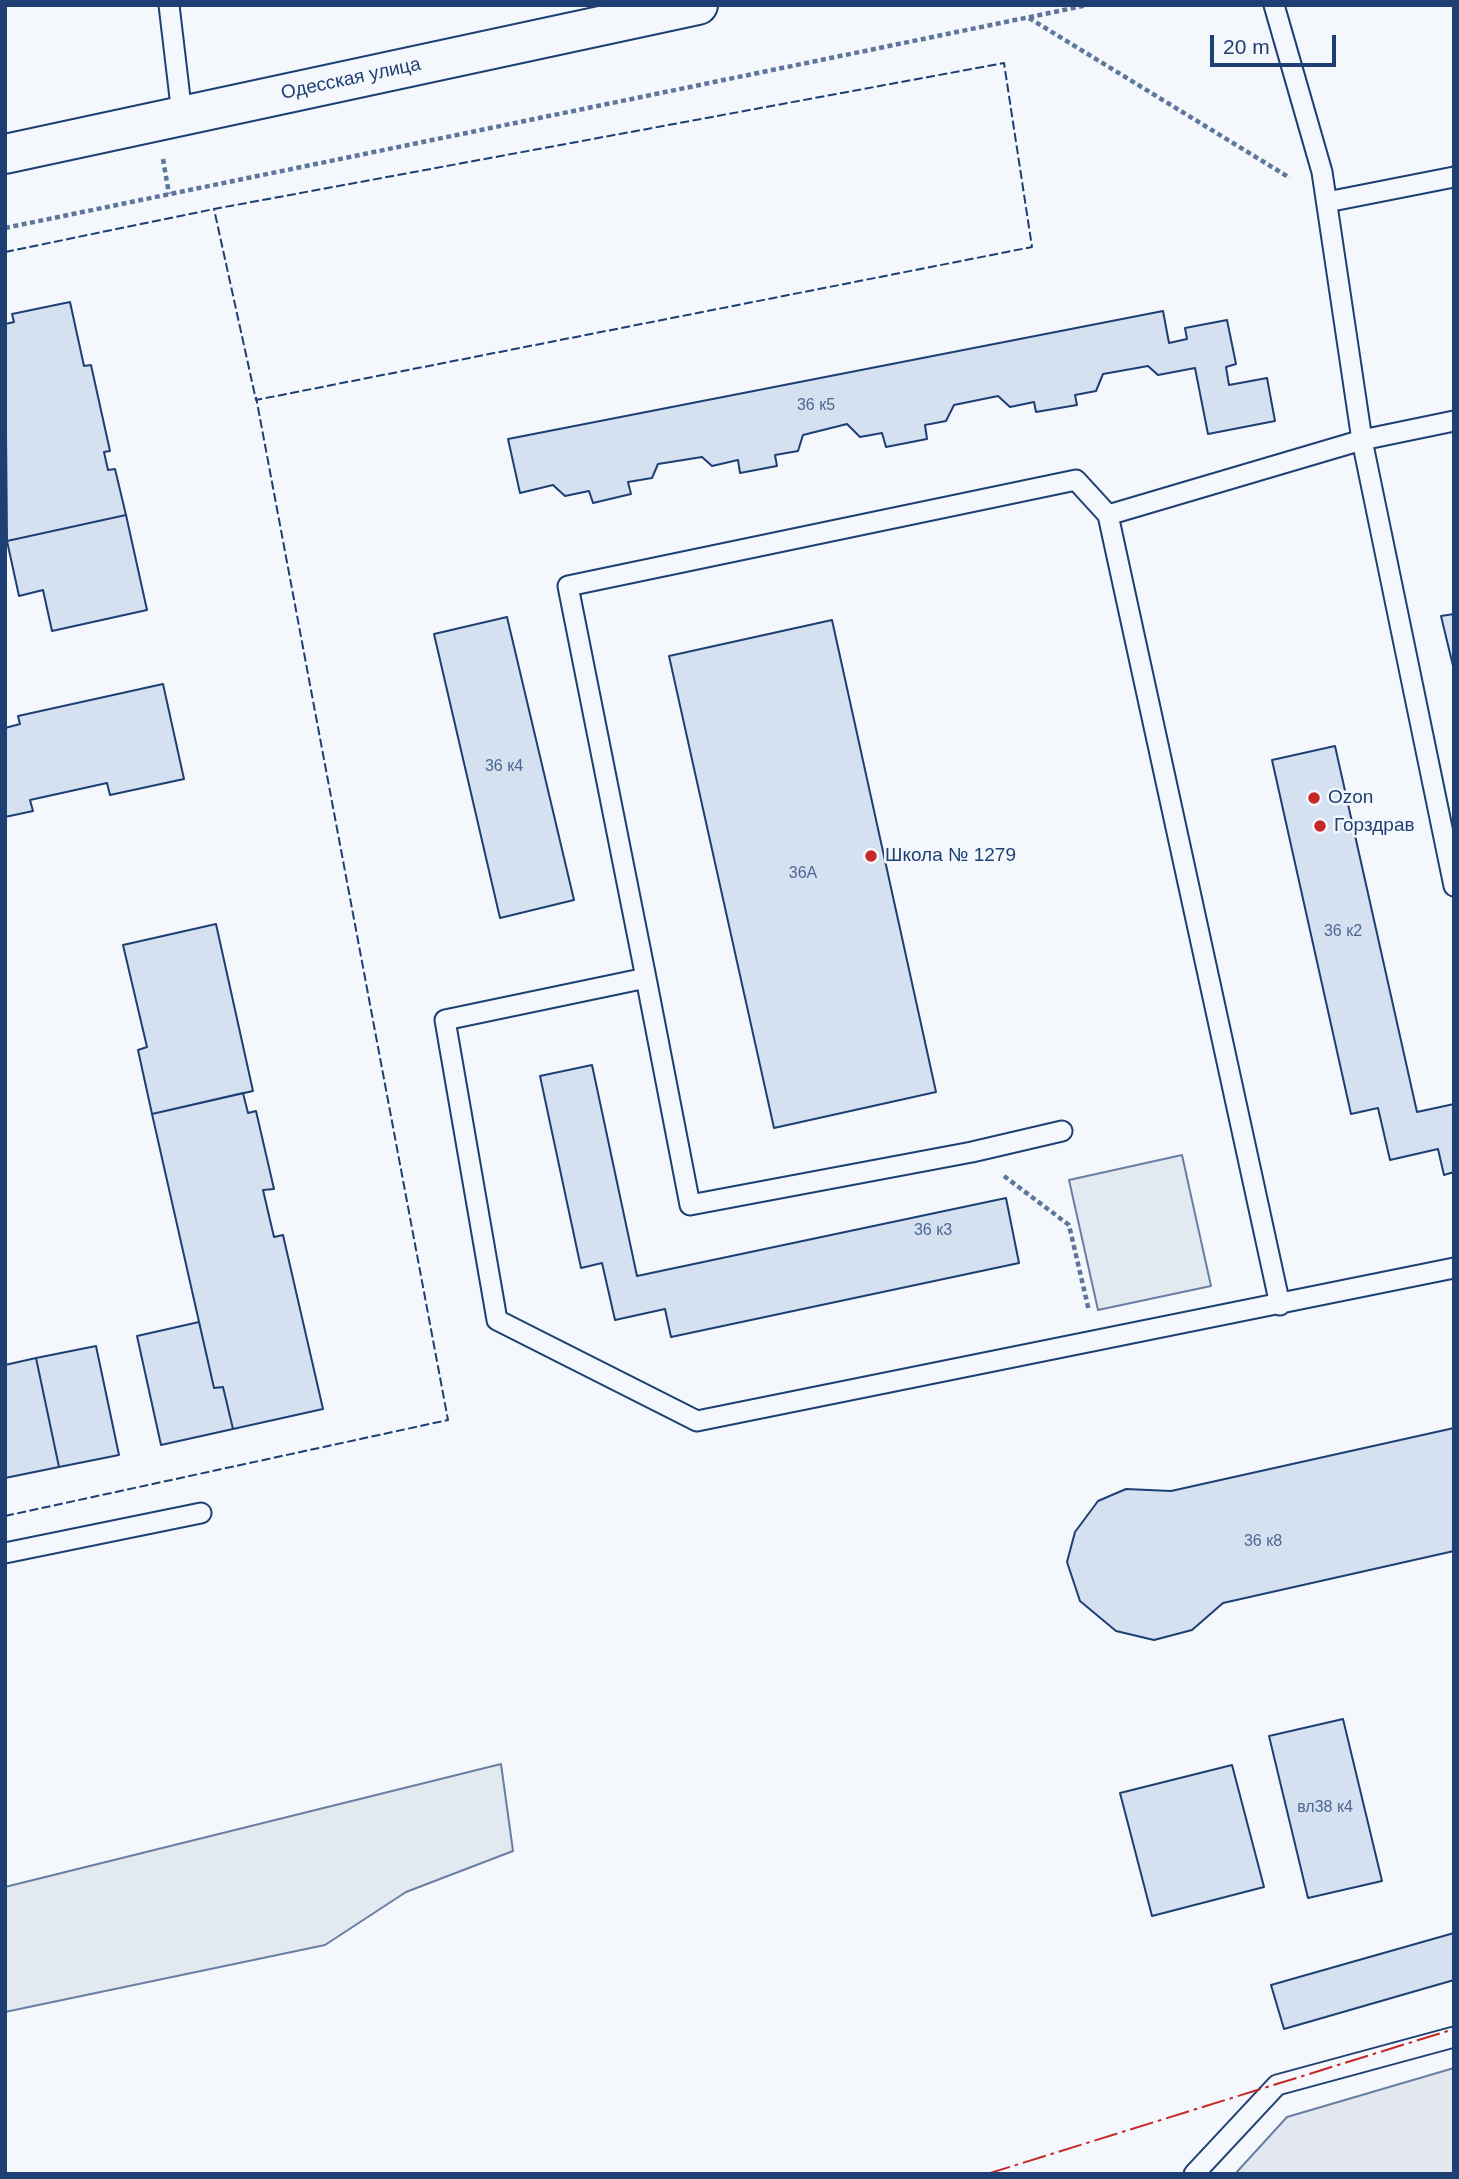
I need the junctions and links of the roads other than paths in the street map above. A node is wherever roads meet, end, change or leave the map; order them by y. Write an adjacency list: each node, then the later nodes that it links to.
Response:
1 (169, 5): 5 (lane)
2 (698, 5): 4 (street, Одесская улица)
3 (1274, 5): 8 (lane)
4 (638, 11): 5 (street, Одесская улица)
5 (182, 115): 6 (street, Одесская улица)
6 (5, 154)
7 (1454, 177): 8 (lane)
8 (1327, 202): 10 (lane)
9 (1454, 421): 10 (lane)
10 (1362, 440): 11 (lane); 12 (lane)
11 (1108, 515): 13 (lane); 16 (lane)
12 (1454, 886)
13 (646, 978): 14 (lane); 16 (lane)
14 (1062, 1131)
15 (1454, 1268): 16 (lane)
16 (1280, 1305)
17 (201, 1513): 18 (lane)
18 (5, 1553)
19 (1454, 2036): 20 (lane)
20 (1194, 2174)

